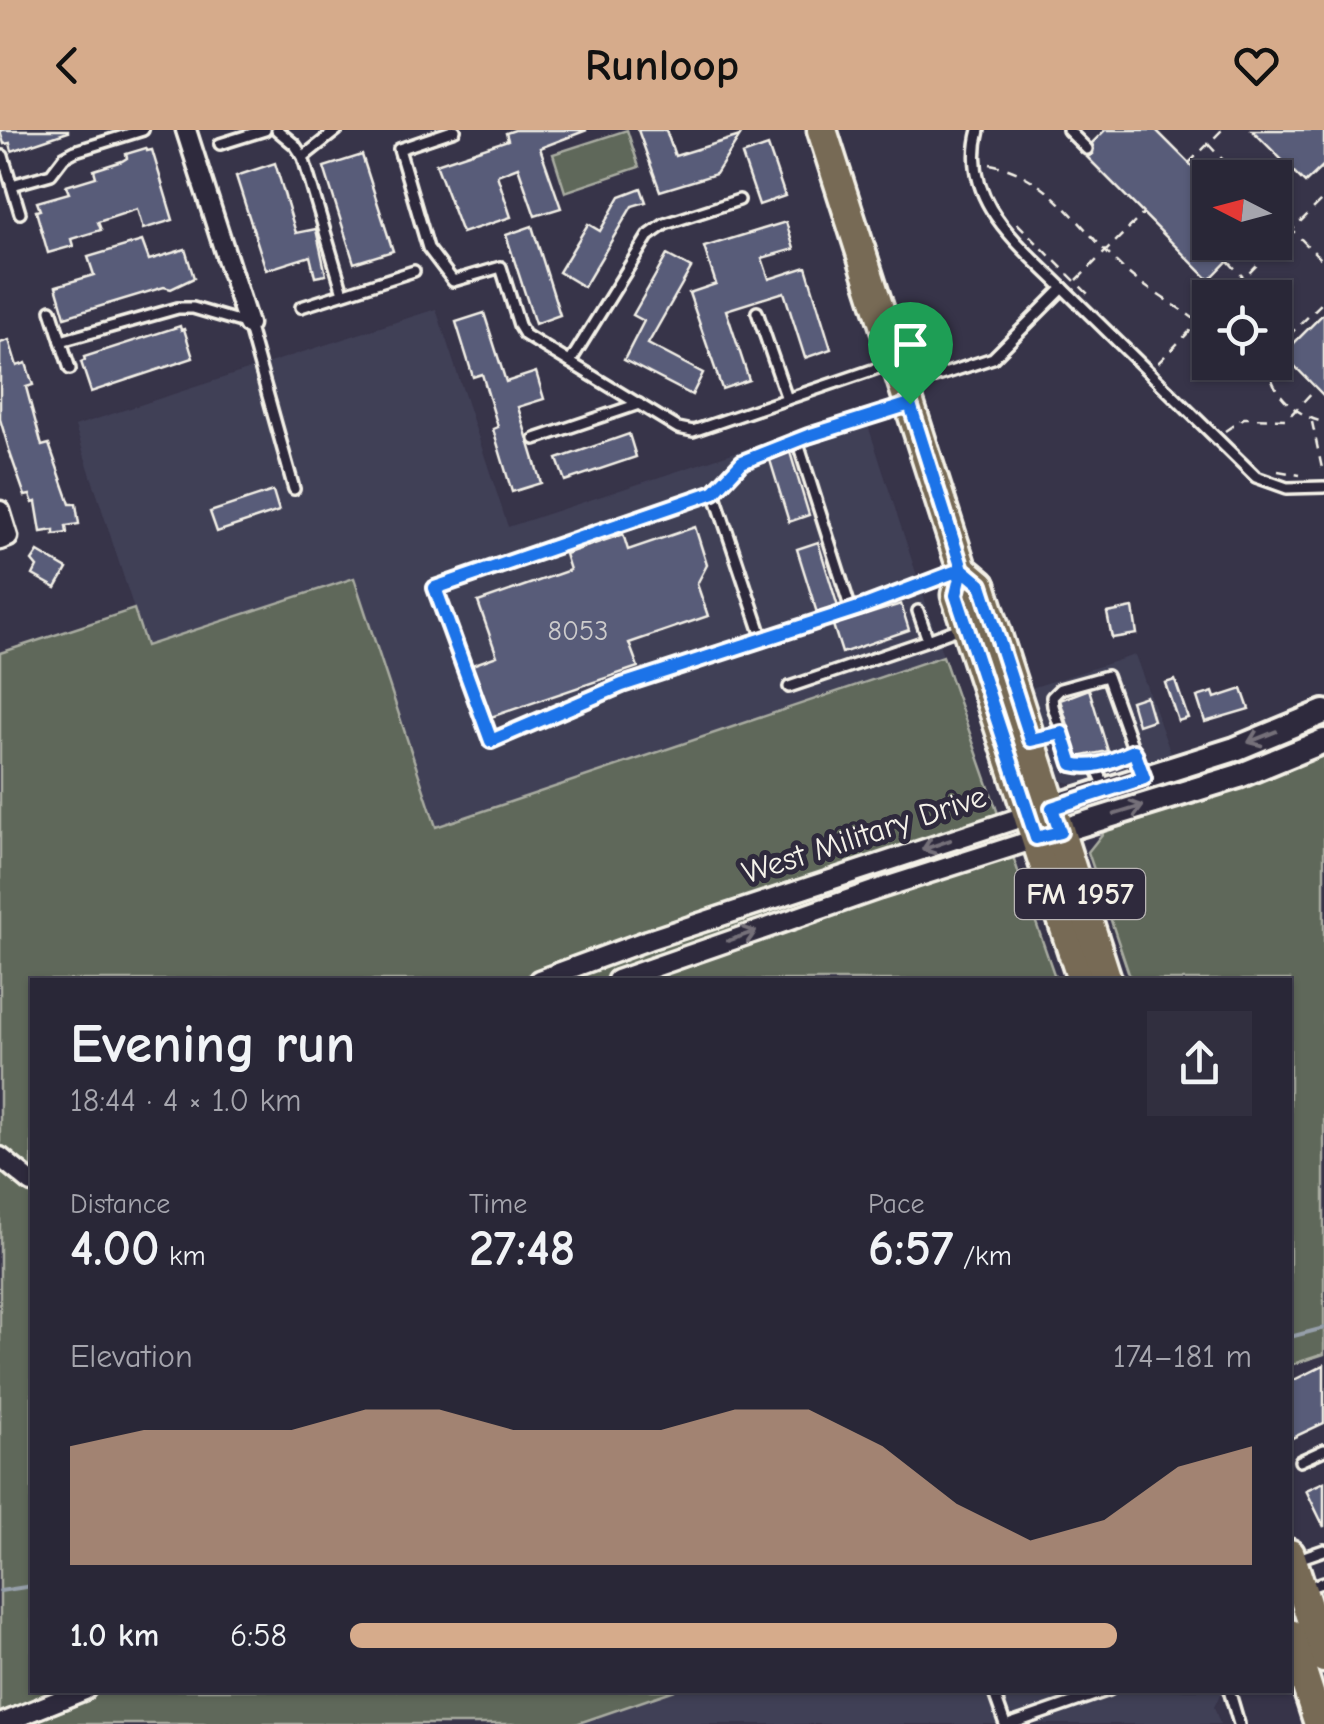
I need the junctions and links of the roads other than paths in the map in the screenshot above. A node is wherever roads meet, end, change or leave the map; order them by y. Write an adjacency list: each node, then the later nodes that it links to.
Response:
1 (143, 130): 14 (lane)
2 (186, 130): 23 (street)
3 (265, 130): 10 (lane)
4 (277, 130): 13 (lane)
5 (336, 130): 13 (lane)
6 (455, 130): 25 (lane)
7 (822, 130): 27 (main road, FM 1957)
8 (979, 130): 18 (lane)
9 (1068, 130): 11 (lane)
10 (220, 144)
11 (1086, 149)
12 (3, 156): 14 (lane)
13 (302, 157): 19 (lane)
14 (12, 185): 16 (lane)
15 (739, 200): 25 (lane)
16 (20, 212)
17 (414, 271): 19 (lane)
18 (1063, 288): 27 (lane); 32 (lane)
19 (343, 293): 20 (lane)
20 (300, 306)
21 (51, 310): 24 (lane)
22 (757, 312): 28 (lane)
23 (248, 324): 24 (lane); 33 (lane)
24 (61, 341): 26 (lane)
25 (570, 362): 29 (lane)
26 (70, 368)
27 (903, 384): 28 (lane); 31 (lane); 37 (main road, FM 1957)
28 (787, 399): 29 (lane)
29 (640, 404): 30 (lane)
30 (535, 440)
31 (797, 440): 34 (lane); 38 (lane)
32 (1324, 487)
33 (294, 489)
34 (714, 492): 41 (lane); 41 (lane)
35 (0, 512): 36 (street)
36 (4, 539)
37 (962, 569): 38 (lane); 40 (main road, FM 1957); 45 (main road, FM 1957)
38 (852, 610): 41 (lane)
39 (918, 612): 42 (lane)
40 (967, 626): 42 (lane); 51 (main road, FM 1957)
41 (763, 639)
42 (928, 640): 43 (lane)
43 (788, 687)
44 (1324, 712): 49 (main road, West Military Drive, one-way to 49)
45 (1047, 737): 47 (lane); 48 (lane); 51 (main road, FM 1957)
46 (1324, 742): 51 (main road, West Military Drive, one-way to 46)
47 (1134, 751): 48 (lane); 49 (lane)
48 (1096, 766): 50 (lane)
49 (1144, 778): 50 (main road, West Military Drive)
50 (1107, 790): 51 (main road, West Military Drive)
51 (1044, 823): 52 (street, West Military Drive, one-way to 52); 53 (street, West Military Drive, one-way to 51); 56 (main road, FM 1957); 57 (main road, FM 1957)
52 (648, 940): 53 (street); 54 (street, West Military Drive)
53 (657, 966): 55 (street, West Military Drive)
54 (544, 978)
55 (623, 978)
56 (1082, 978)
57 (1107, 978)
58 (0, 1157): 59 (street)
59 (30, 1181)
60 (1324, 1450): 61 (lane)
61 (1300, 1462)
62 (1324, 1550): 63 (lane)
63 (1292, 1559)
64 (1292, 1561): 65 (main road)
65 (1305, 1589): 67 (main road)
66 (1292, 1640): 75 (main road)
67 (1324, 1658)
68 (78, 1693): 72 (street)
69 (994, 1693): 73 (lane)
70 (1100, 1693): 73 (lane)
71 (1230, 1693): 74 (lane)
72 (0, 1724)
73 (1008, 1724)
74 (1239, 1724)
75 (1319, 1724)

